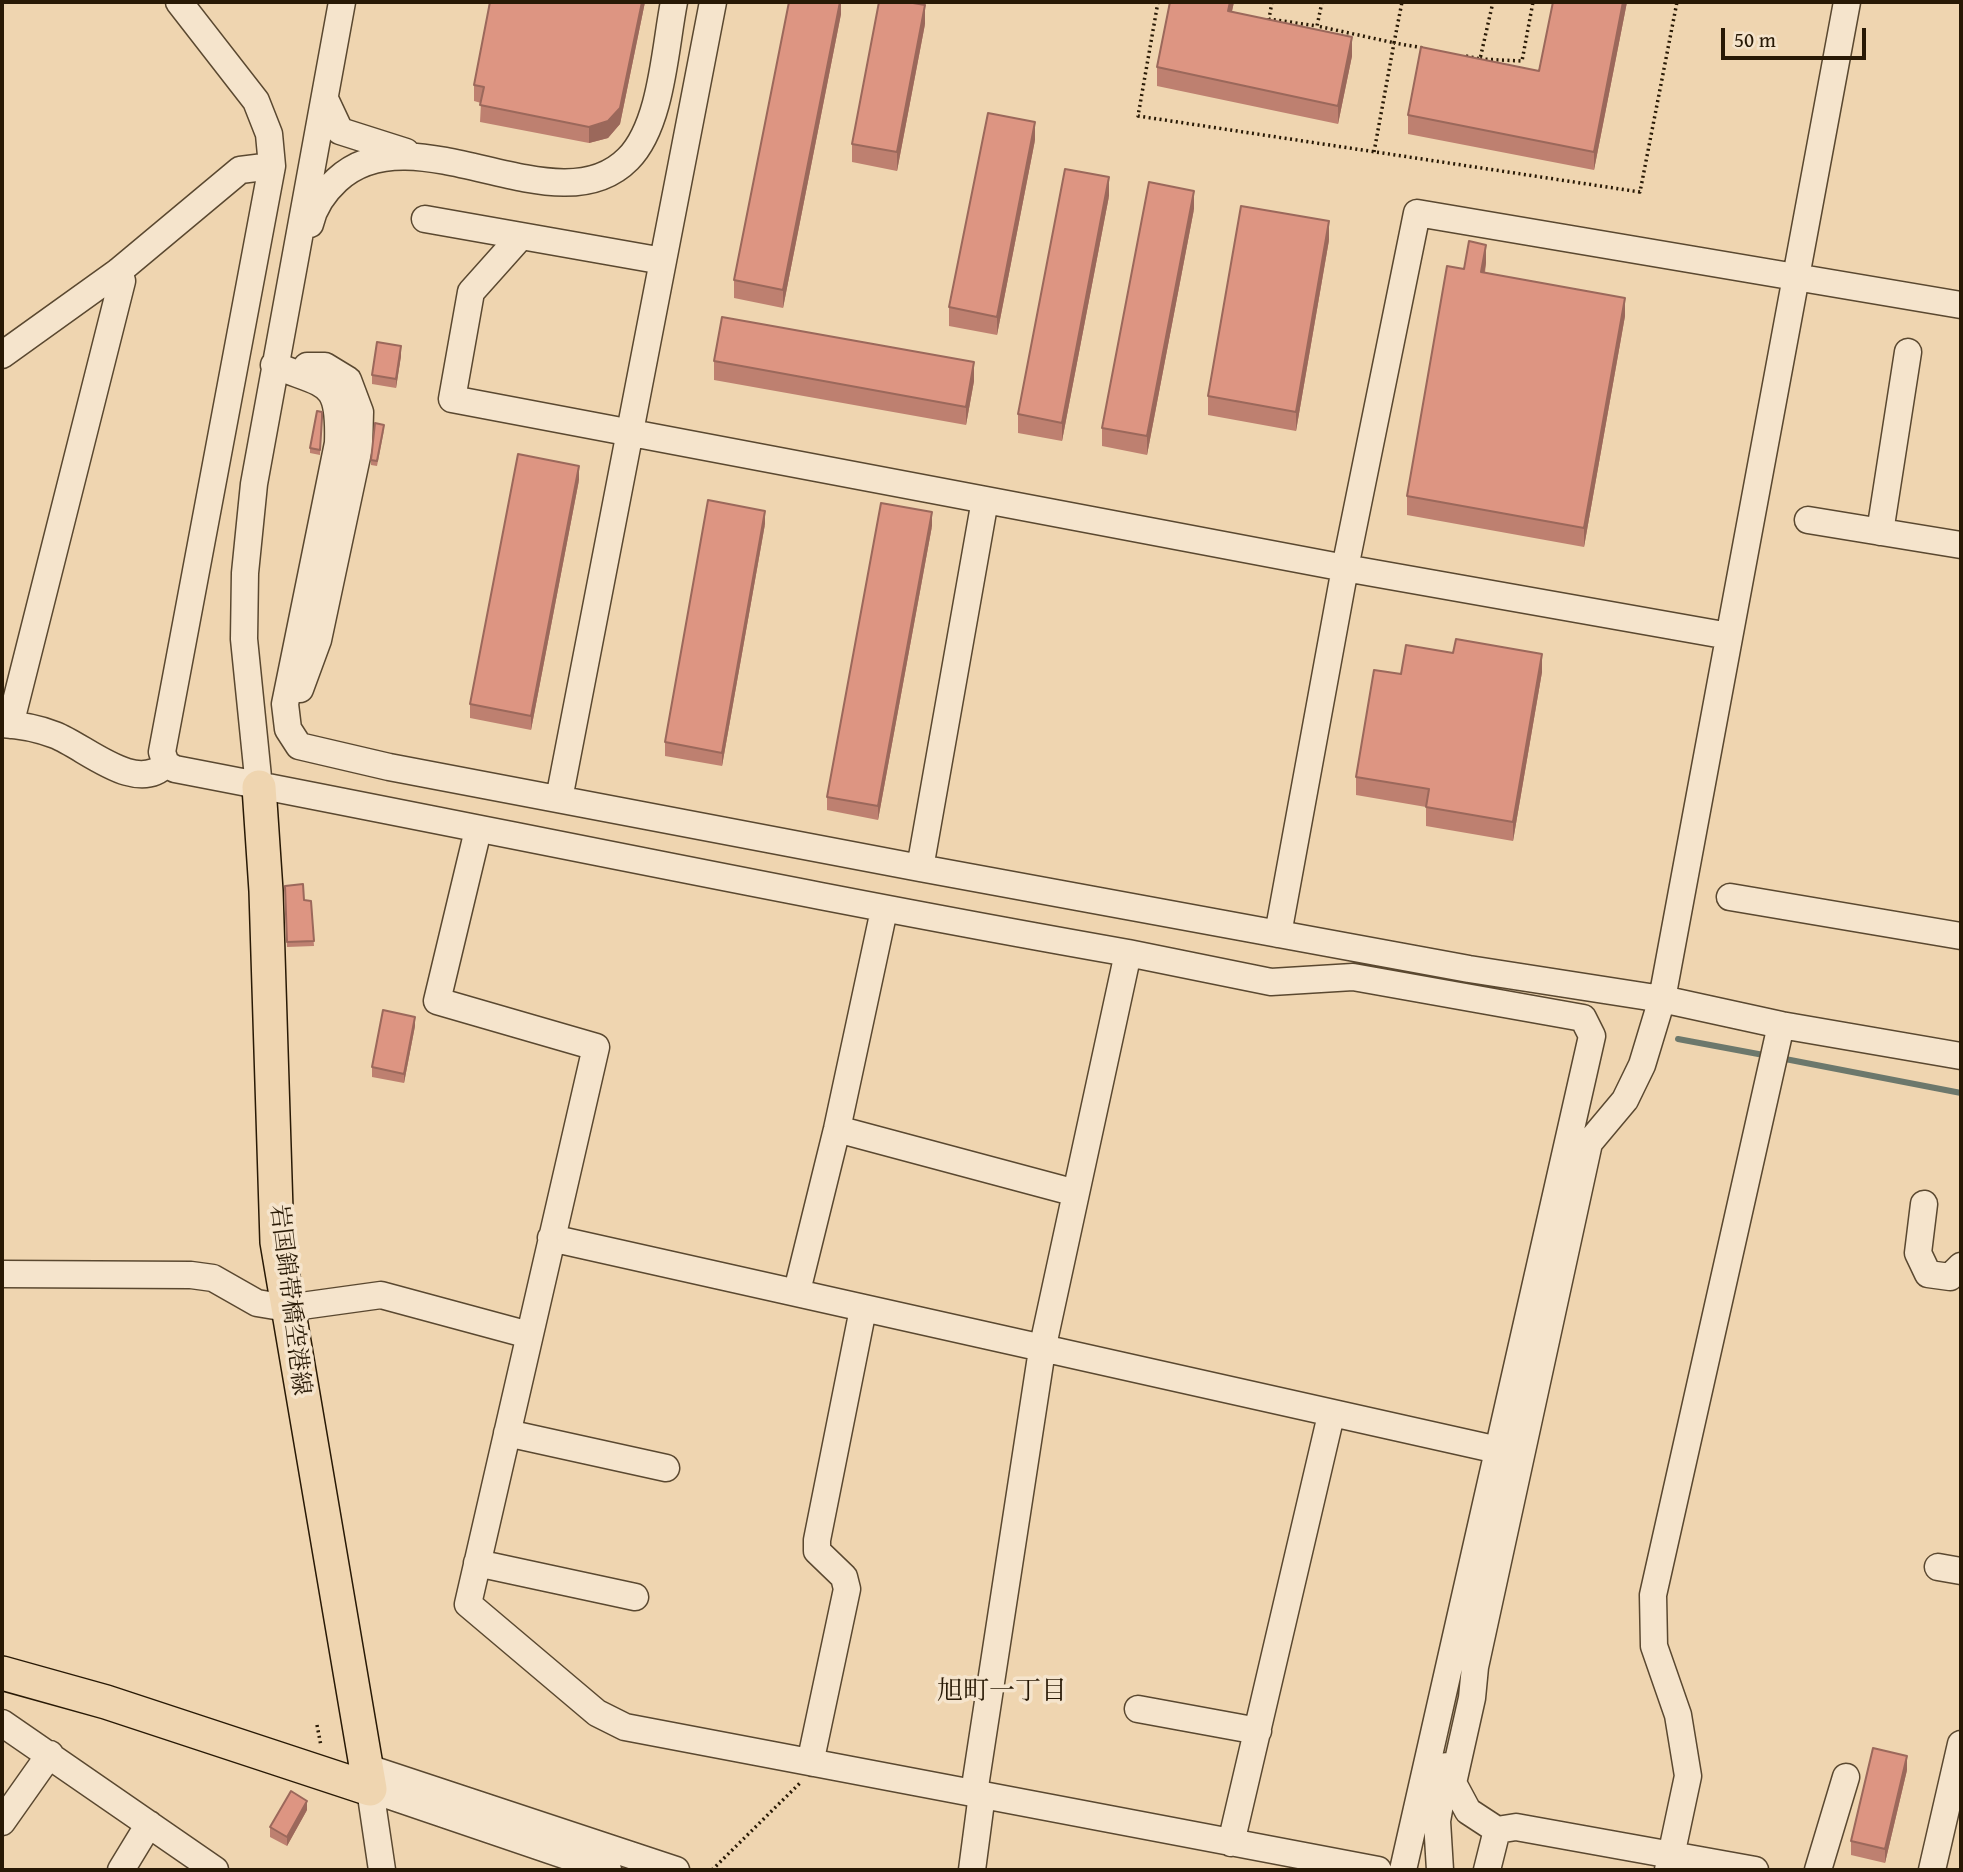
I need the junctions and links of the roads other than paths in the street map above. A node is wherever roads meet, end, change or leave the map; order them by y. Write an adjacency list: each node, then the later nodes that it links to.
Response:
1 (178, 2): 8 (street)
2 (342, 2): 6 (street)
3 (674, 2): 7 (street)
4 (713, 2): 11 (street)
5 (1847, 2): 13 (street)
6 (325, 99): 7 (street); 15 (street)
7 (434, 160): 15 (street)
8 (272, 166): 12 (street); 27 (street)
9 (425, 219): 10 (street)
10 (521, 236): 11 (street); 19 (street)
11 (663, 261): 19 (street)
12 (119, 271): 17 (street); 26 (street)
13 (1796, 277): 14 (street); 24 (street); 25 (street)
14 (1961, 305)
15 (281, 334): 18 (street)
16 (1908, 352): 22 (street)
17 (2, 355)
18 (274, 365): 28 (street); 29 (street)
19 (629, 432): 20 (street); 29 (street)
20 (985, 500): 24 (street); 31 (street)
21 (1808, 520): 22 (street)
22 (1880, 532): 23 (street)
23 (1961, 545)
24 (1345, 568): 25 (street); 34 (street)
25 (1729, 636): 37 (street)
26 (6, 724): 27 (street)
27 (166, 764): 28 (street)
28 (272, 789): 30 (street); 47 (main road, 岩国錦帯橋空港線)
29 (559, 799): 31 (street)
30 (478, 830): 33 (street); 43 (street)
31 (920, 868): 34 (street)
32 (1730, 897): 35 (street)
33 (884, 910): 36 (street); 40 (street)
34 (1278, 934): 37 (street)
35 (1961, 936)
36 (1128, 953): 41 (street); 53 (street)
37 (1662, 999): 38 (street); 58 (street)
38 (1781, 1025): 39 (street); 73 (street)
39 (1961, 1056)
40 (837, 1129): 41 (street); 46 (street)
41 (1076, 1193): 50 (street)
42 (1924, 1204): 44 (street)
43 (551, 1238): 46 (street); 49 (street)
44 (1961, 1266)
45 (2, 1274): 47 (street)
46 (797, 1291): 48 (street)
47 (287, 1308): 49 (street); 67 (main road, 岩国錦帯橋空港線)
48 (863, 1309): 50 (street); 65 (street)
49 (529, 1335): 52 (street)
50 (1042, 1350): 51 (street); 68 (street)
51 (1331, 1415): 53 (street); 62 (street)
52 (507, 1433): 54 (street); 55 (street)
53 (1497, 1450): 82 (street)
54 (666, 1468)
55 (477, 1563): 56 (street); 65 (street)
56 (635, 1597)
57 (2, 1650): 67 (main road)
58 (1475, 1667): 71 (street); 83 (street)
59 (2, 1673): 67 (main road)
60 (1138, 1709): 62 (street)
61 (2, 1723): 64 (street)
62 (1258, 1731): 72 (street)
63 (1961, 1744): 87 (street)
64 (50, 1754): 69 (street); 70 (street)
65 (813, 1763): 68 (street)
66 (1846, 1777): 86 (street)
67 (367, 1778): 77 (street); 78 (street); 79 (street)
68 (978, 1793): 72 (street); 80 (street)
69 (2, 1822)
70 (149, 1824): 75 (street); 76 (street)
71 (1497, 1830): 73 (street); 84 (street)
72 (1231, 1843): 74 (street)
73 (1670, 1862): 85 (street)
74 (1340, 1866): 81 (street)
75 (121, 1870)
76 (215, 1870)
77 (382, 1870)
78 (608, 1870)
79 (676, 1870)
80 (972, 1870)
81 (1378, 1870)
82 (1403, 1870)
83 (1440, 1870)
84 (1488, 1870)
85 (1755, 1870)
86 (1818, 1870)
87 (1932, 1870)

